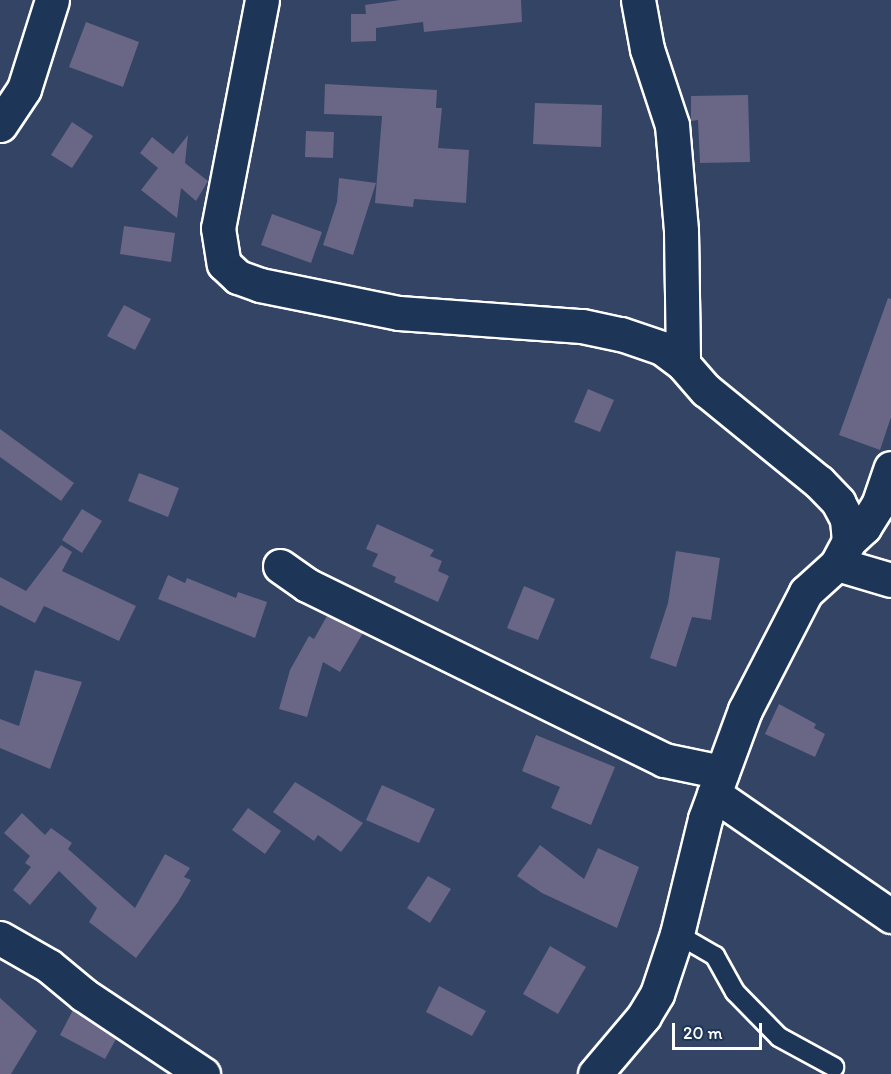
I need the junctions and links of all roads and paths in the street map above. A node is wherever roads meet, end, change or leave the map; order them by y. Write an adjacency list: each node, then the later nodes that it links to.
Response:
1 (52, 0): 4 (street)
2 (262, 0): 5 (street)
3 (638, 0): 5 (street)
4 (0, 126)
5 (683, 364): 7 (street)
6 (891, 468): 7 (street)
7 (843, 553): 9 (street); 10 (street)
8 (280, 566): 10 (street)
9 (891, 580)
10 (718, 783): 11 (street); 12 (street)
11 (891, 916)
12 (677, 934): 14 (lane); 16 (street)
13 (0, 938): 15 (street)
14 (834, 1067)
15 (203, 1074)
16 (595, 1074)

